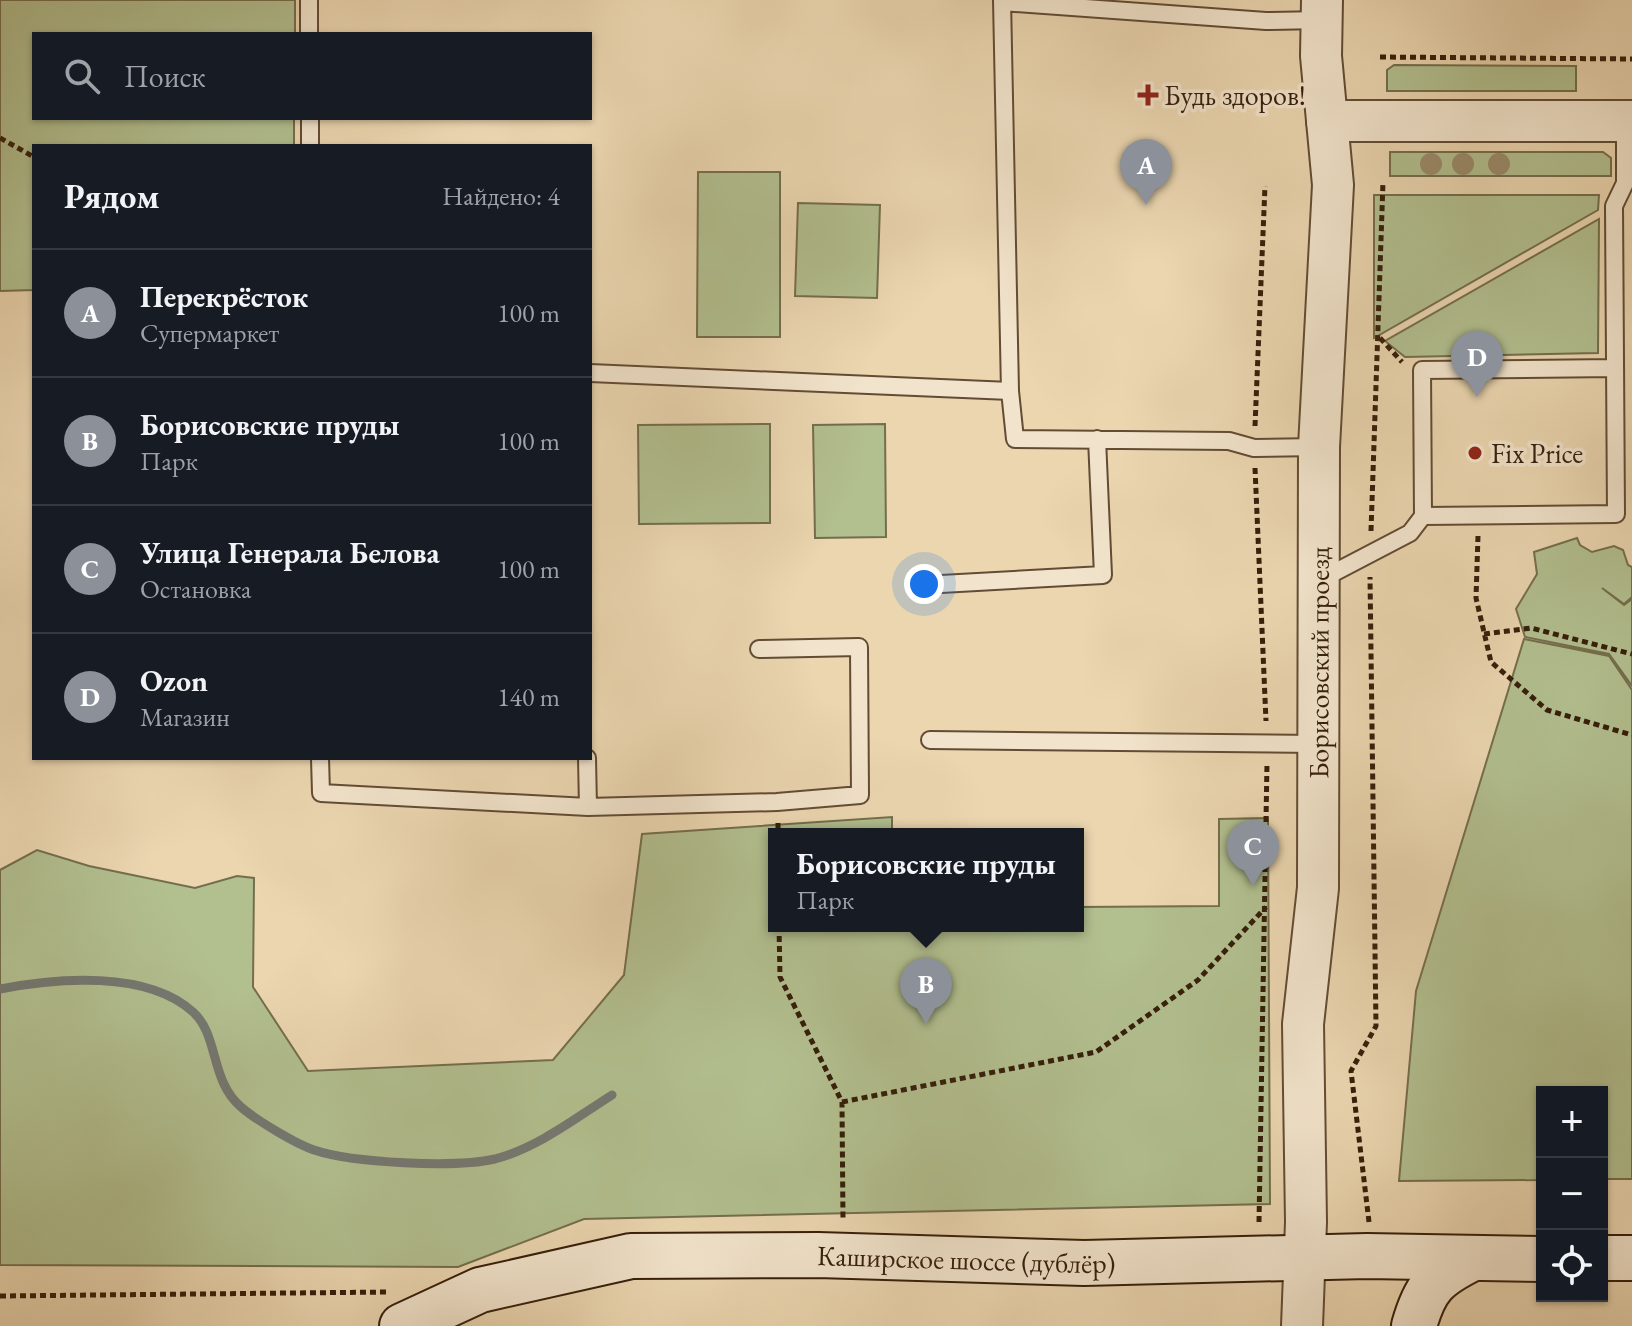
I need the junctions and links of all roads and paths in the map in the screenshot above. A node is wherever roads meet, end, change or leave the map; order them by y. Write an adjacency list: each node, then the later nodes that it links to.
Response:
1 (309, 0): 4 (lane)
2 (1002, 1): 3 (lane); 19 (lane)
3 (1322, 10): 8 (street, Борисовский проезд)
4 (309, 32)
5 (1380, 57): 6 (path)
6 (1632, 59)
7 (310, 120): 11 (lane)
8 (1327, 121): 9 (street); 21 (street, Борисовский проезд)
9 (1629, 121): 16 (lane)
10 (0, 138): 12 (path)
11 (310, 144)
12 (32, 156)
13 (1383, 182): 15 (path)
14 (1265, 186): 22 (path)
15 (1380, 338): 17 (path); 25 (path)
16 (1615, 368): 17 (lane); 23 (lane)
17 (1422, 370): 24 (lane)
18 (592, 373): 19 (lane)
19 (1010, 391): 20 (lane)
20 (1097, 439): 22 (lane); 27 (lane)
21 (1319, 447): 22 (lane); 26 (street, Борисовский проезд)
22 (1254, 448): 33 (path)
23 (1478, 515): 24 (lane); 28 (path)
24 (1423, 516): 25 (lane)
25 (1370, 556): 26 (lane); 42 (path)
26 (1319, 580): 34 (street, Борисовский проезд)
27 (923, 585)
28 (1484, 634): 30 (path); 31 (path)
29 (759, 649): 37 (lane)
30 (1632, 654)
31 (1632, 735)
32 (930, 740): 33 (lane)
33 (1267, 743): 34 (lane); 38 (path)
34 (1319, 744): 44 (street, Борисовский проезд)
35 (320, 760): 37 (lane)
36 (587, 760): 37 (lane)
37 (588, 807)
38 (1266, 907): 40 (path); 41 (path)
39 (779, 932): 40 (path)
40 (842, 1102): 43 (path)
41 (1259, 1222)
42 (1368, 1222)
43 (843, 1230)
44 (1305, 1258): 47 (main road, Каширское шоссе (дублёр)); 50 (main road, Каширское шоссе (дублёр)); 51 (street, Борисовский проезд)
45 (1608, 1258): 46 (main road)
46 (1632, 1258)
47 (1471, 1259): 48 (main road, Каширское шоссе (дублёр)); 52 (main road)
48 (1536, 1259)
49 (0, 1296): 50 (path)
50 (398, 1309)
51 (1302, 1326)
52 (1414, 1326)

